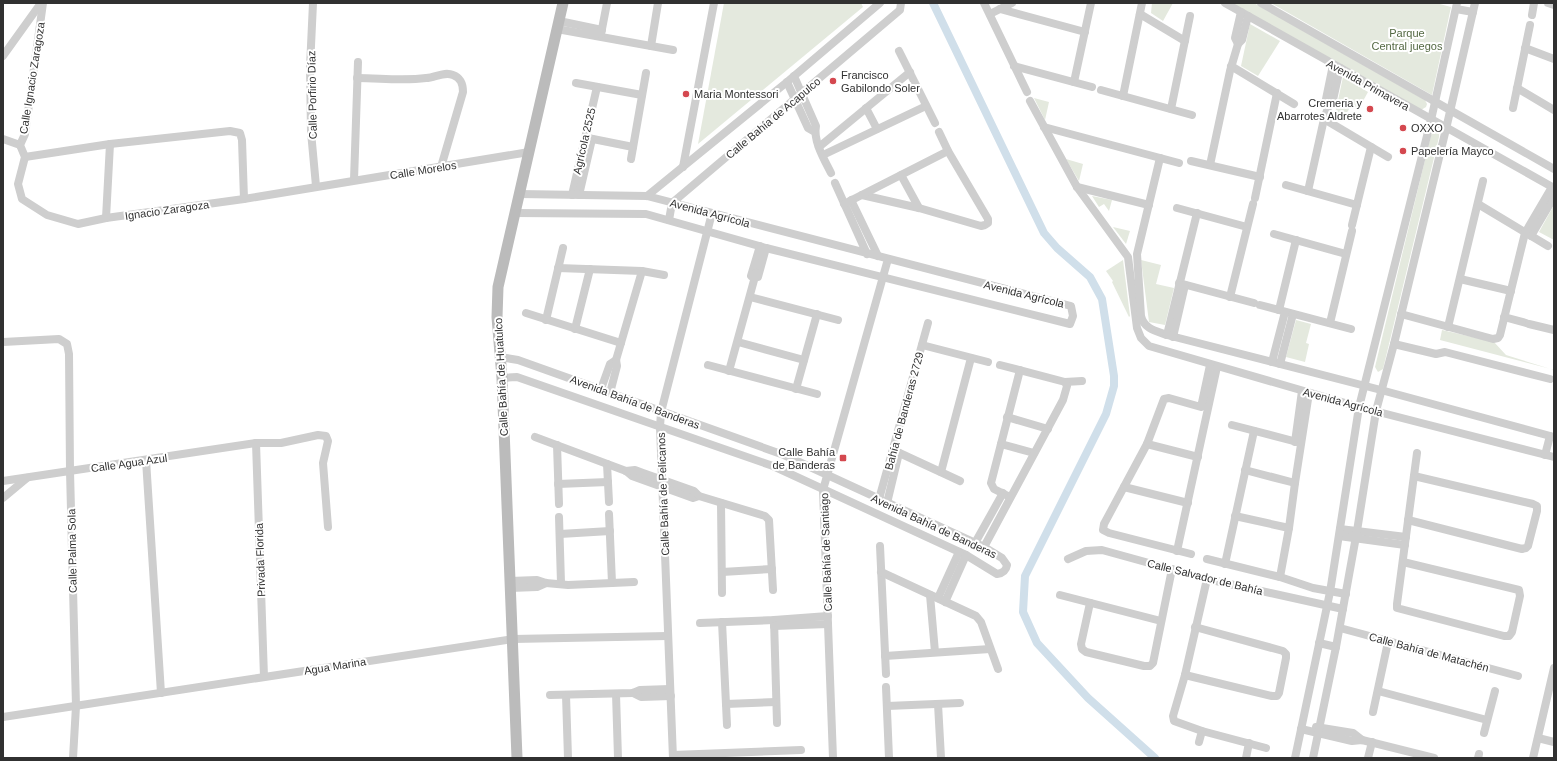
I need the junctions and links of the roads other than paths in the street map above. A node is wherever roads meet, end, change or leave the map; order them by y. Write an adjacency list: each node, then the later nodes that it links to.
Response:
1 (42, 3): 36 (street); 80 (street, Calle Ignacio Zaragoza)
2 (313, 3): 103 (street, Calle Porfirio Díaz)
3 (563, 3): 27 (street, Calle Bahía de Huatulco)
4 (607, 3): 30 (street)
5 (658, 3): 32 (street)
6 (714, 3): 94 (street)
7 (901, 3): 55 (street, Calle Bahía de Acapulco)
8 (984, 3): 22 (street)
9 (1012, 3): 20 (street)
10 (1091, 3): 29 (street)
11 (1142, 3): 23 (street)
12 (1225, 3): 24 (street, Avenida Primavera)
13 (1261, 3): 60 (street, Avenida Primavera)
14 (1475, 3): 21 (street)
15 (1534, 3): 25 (street)
16 (1548, 3): 18 (street)
17 (875, 4): 44 (street, Calle Bahía de Acapulco)
18 (1554, 5)
19 (1457, 6): 21 (street); 60 (street)
20 (1000, 9): 22 (street); 29 (street)
21 (1473, 12): 66 (street)
22 (990, 14): 39 (street)
23 (1140, 14): 31 (street); 57 (street)
24 (1244, 14): 40 (street); 41 (street, Avenida Primavera)
25 (1532, 15)
26 (1190, 16): 31 (street)
27 (558, 25): 30 (street); 85 (street, Calle Bahía de Huatulco)
28 (1530, 25): 33 (street)
29 (1085, 32): 47 (street)
30 (601, 33): 32 (street)
31 (1185, 41): 65 (street)
32 (651, 46): 34 (street)
33 (1525, 48): 37 (street); 51 (street)
34 (673, 50)
35 (900, 51): 42 (street)
36 (3, 56)
37 (1554, 59)
38 (358, 62): 45 (street)
39 (1014, 66): 47 (street); 53 (street)
40 (1231, 66): 54 (street); 92 (street)
41 (1336, 67): 69 (street); 70 (street, Avenida Primavera)
42 (910, 72): 62 (street); 63 (street)
43 (646, 73): 56 (street)
44 (794, 76): 46 (street, Calle Bahía de Acapulco); 55 (street)
45 (358, 78): 93 (street); 99 (street)
46 (787, 82): 58 (street); 94 (street, Calle Bahía de Acapulco)
47 (1074, 82): 50 (street)
48 (576, 83): 49 (street)
49 (597, 87): 56 (street); 77 (street, Agrícola 2525)
50 (1092, 87)
51 (1517, 88): 64 (street); 67 (street)
52 (1101, 90): 57 (street)
53 (1027, 92)
54 (1276, 93): 61 (street); 98 (street)
55 (802, 94): 58 (street, Calle Bahía de Acapulco); 75 (street)
56 (642, 95): 81 (street)
57 (1123, 96): 65 (street)
58 (794, 99): 75 (street); 114 (street, Calle Bahía de Acapulco)
59 (1030, 100): 72 (street)
60 (1435, 101): 66 (street, Avenida Primavera); 70 (street)
61 (1294, 104)
62 (926, 106): 71 (street); 73 (street)
63 (866, 108): 73 (street); 83 (street)
64 (1513, 108)
65 (1171, 109): 68 (street)
66 (1451, 110): 74 (street); 95 (street, Avenida Primavera)
67 (1554, 110)
68 (1192, 114)
69 (1324, 118): 82 (street); 106 (street)
70 (1431, 120): 74 (street, Avenida Primavera); 185 (street)
71 (935, 123)
72 (1044, 128): 88 (street); 104 (street)
73 (878, 129): 83 (street)
74 (1446, 129): 105 (street, Avenida Primavera); 152 (street)
75 (814, 132): 83 (street)
76 (939, 132): 84 (street)
77 (589, 138): 81 (street); 108 (street, Agrícola 2525)
78 (3, 139): 80 (street)
79 (110, 144): 86 (street); 112 (street); 123 (street)
80 (20, 145): 86 (street, Calle Ignacio Zaragoza)
81 (633, 147): 89 (street)
82 (1371, 147): 87 (street); 117 (street)
83 (821, 151): 96 (street)
84 (948, 151): 97 (street); 118 (street)
85 (529, 152): 93 (street, Calle Morelos); 107 (street, Calle Bahía de Huatulco)
86 (25, 157): 123 (street, Ignacio Zaragoza)
87 (1388, 157)
88 (1160, 158): 91 (street); 116 (street)
89 (631, 159)
90 (1191, 161): 92 (street)
91 (1179, 162)
92 (1210, 166): 98 (street)
93 (441, 167): 99 (street, Calle Morelos)
94 (683, 167): 110 (street, Calle Bahía de Acapulco)
95 (1554, 169)
96 (830, 173)
97 (901, 175): 109 (street); 118 (street)
98 (1260, 177): 125 (street)
99 (354, 180): 103 (street, Calle Morelos)
100 (1483, 182): 115 (street)
101 (835, 183): 113 (street)
102 (1286, 185): 106 (street)
103 (316, 186): 112 (street, Ignacio Zaragoza)
104 (1077, 187): 116 (street); 137 (street)
105 (1553, 188): 128 (street)
106 (1308, 191): 117 (street)
107 (519, 194): 108 (street, Avenida Agrícola); 120 (street, Calle Bahía de Huatulco)
108 (576, 195): 110 (street, Avenida Agrícola)
109 (862, 195): 113 (street); 118 (street)
110 (647, 196): 114 (street, Avenida Agrícola)
111 (1554, 196): 128 (street)
112 (244, 199): 123 (street, Ignacio Zaragoza)
113 (848, 202): 133 (street); 136 (street)
114 (672, 203): 121 (street, Avenida Agrícola); 124 (street)
115 (1478, 204): 128 (street); 144 (street)
116 (1149, 205): 134 (street)
117 (1357, 205): 135 (street)
118 (919, 208)
119 (1177, 208): 122 (street)
120 (515, 213): 124 (street, Avenida Agrícola); 170 (street, Calle Bahía de Huatulco)
121 (712, 213): 126 (street, Calle Bahía de Pelícanos); 133 (street, Avenida Agrícola)
122 (1197, 213): 125 (street); 145 (street)
123 (106, 218)
124 (669, 220): 126 (street, Avenida Agrícola)
125 (1247, 227): 148 (street)
126 (707, 232): 130 (street, Avenida Agrícola); 194 (street, Calle Bahía de Pelícanos)
127 (1274, 234): 129 (street)
128 (1528, 235): 132 (street); 146 (street)
129 (1296, 240): 135 (street); 149 (street)
130 (763, 247): 143 (street, Avenida Agrícola); 147 (street)
131 (563, 248): 139 (street)
132 (1552, 248)
133 (867, 254): 136 (street, Avenida Agrícola)
134 (1137, 254): 137 (street); 162 (street)
135 (1346, 254): 157 (street)
136 (878, 256): 138 (street, Avenida Agrícola)
137 (1128, 257): 169 (street, Avenida Agrícola)
138 (888, 259): 143 (street, Calle Bahía de Santiago); 143 (street, Avenida Agrícola)
139 (558, 268): 140 (street); 154 (street)
140 (590, 269): 141 (street); 161 (street)
141 (642, 271): 142 (street); 166 (street)
142 (664, 276)
143 (883, 278): 218 (street, Calle Bahía de Santiago)
144 (1460, 279): 146 (street); 158 (street)
145 (1182, 284): 148 (street); 163 (street)
146 (1511, 292): 153 (street)
147 (750, 297): 151 (street); 165 (street)
148 (1230, 297): 149 (street)
149 (1286, 312): 157 (street); 175 (street)
150 (526, 313): 154 (street)
151 (817, 314): 155 (street); 173 (street)
152 (1401, 314): 158 (street); 167 (street)
153 (1504, 317): 158 (street); 160 (street)
154 (546, 320): 161 (street)
155 (838, 320)
156 (928, 323): 168 (street, Bahía de Banderas 2729)
157 (1330, 323): 159 (street)
158 (1448, 327)
159 (1351, 328)
160 (1554, 328)
161 (575, 329): 166 (street)
162 (1153, 330): 163 (street, Avenida Agrícola); 169 (street)
163 (1170, 336): 175 (street, Avenida Agrícola)
164 (3, 342): 216 (street, Calle Palma Sola)
165 (738, 342): 173 (street); 180 (street)
166 (621, 344): 172 (street)
167 (1394, 344): 182 (street); 188 (street)
168 (922, 345): 171 (street); 207 (street, Bahía de Banderas 2729)
169 (1153, 349): 178 (street, Avenida Agrícola)
170 (500, 357): 181 (street, Calle Bahía de Huatulco); 187 (street, Avenida Bahía de Banderas)
171 (971, 358): 174 (street); 217 (street)
172 (616, 360): 187 (street); 190 (street)
173 (804, 360): 186 (street)
174 (988, 362)
175 (1276, 363): 185 (street, Avenida Agrícola)
176 (708, 365): 180 (street)
177 (1000, 365): 179 (street)
178 (1214, 366): 189 (street, Avenida Agrícola); 205 (street); 212 (street)
179 (1020, 370): 184 (street); 195 (street)
180 (730, 371): 186 (street)
181 (502, 378): 197 (street, Avenida Bahía de Banderas); 268 (street, Calle Bahía de Huatulco)
182 (1550, 379)
183 (1082, 381): 184 (street)
184 (1065, 382): 198 (street)
185 (1364, 386): 188 (street, Avenida Agrícola); 192 (street)
186 (796, 389): 191 (street)
187 (601, 390): 190 (street, Avenida Bahía de Banderas)
188 (1381, 390): 193 (street); 201 (street, Avenida Agrícola)
189 (1305, 392): 192 (street, Avenida Agrícola); 202 (street)
190 (610, 393): 194 (street, Avenida Bahía de Banderas)
191 (817, 394)
192 (1359, 407): 193 (street, Avenida Agrícola); 245 (street)
193 (1376, 411): 210 (street, Avenida Agrícola); 247 (street)
194 (661, 412): 197 (street, Calle Bahía de Pelícanos); 218 (street, Avenida Bahía de Banderas)
195 (1008, 417): 198 (street); 204 (street)
196 (1232, 425): 199 (street)
197 (660, 427): 224 (street, Calle Bahía de Pelícanos); 228 (street, Avenida Bahía de Banderas)
198 (1048, 429): 209 (street)
199 (1254, 431): 202 (street); 215 (street)
200 (535, 437): 206 (street)
201 (1552, 437): 210 (street, Avenida Agrícola)
202 (1298, 442): 225 (street)
203 (256, 443): 213 (street, Calle Agua Azul); 242 (street, Calle Agua Azul); 299 (street, Privada Florida)
204 (1001, 444): 209 (street); 229 (street)
205 (1147, 444): 212 (street); 227 (street)
206 (557, 445): 214 (street); 226 (street)
207 (896, 451): 217 (street); 232 (street, Bahía de Banderas 2729); 235 (street)
208 (1417, 452): 219 (street)
209 (1034, 454): 230 (street)
210 (1545, 454): 211 (street, Avenida Agrícola)
211 (1554, 457)
212 (1198, 458): 237 (street)
213 (146, 460): 216 (street, Calle Agua Azul); 305 (street)
214 (607, 464): 223 (street); 224 (street)
215 (1245, 470): 225 (street); 239 (street)
216 (70, 471): 220 (street, Calle Agua Azul); 313 (street, Calle Palma Sola)
217 (941, 472): 222 (street)
218 (828, 476): 228 (street, Calle Bahía de Santiago); 232 (street, Avenida Bahía de Banderas)
219 (1414, 476): 241 (street); 241 (street)
220 (28, 477): 221 (street, Calle Agua Azul); 231 (street)
221 (3, 478)
222 (960, 481)
223 (608, 482): 226 (street); 233 (street)
224 (662, 483): 234 (street); 286 (street, Calle Bahía de Pelícanos)
225 (1294, 483): 243 (street)
226 (558, 484): 236 (street)
227 (1124, 487): 237 (street); 252 (street)
228 (823, 490): 253 (street, Avenida Bahía de Banderas); 279 (street, Calle Bahía de Santiago)
229 (1002, 493): 230 (street); 249 (street)
230 (1010, 497): 251 (street)
231 (3, 498)
232 (879, 499): 235 (street, Avenida Bahía de Banderas)
233 (608, 502)
234 (721, 503): 259 (street); 261 (street)
235 (887, 503): 249 (street, Avenida Bahía de Banderas)
236 (559, 504)
237 (1188, 504): 252 (street)
238 (609, 514): 244 (street)
239 (1236, 516): 243 (street); 258 (street)
240 (559, 517): 246 (street)
241 (1408, 520): 248 (street)
242 (328, 527)
243 (1290, 528): 263 (street)
244 (610, 531): 246 (street); 267 (street)
245 (1339, 533): 247 (street); 270 (street)
246 (560, 534): 266 (street)
247 (1356, 535): 248 (street); 272 (street)
248 (1405, 541): 257 (street)
249 (975, 543): 251 (street, Avenida Bahía de Banderas)
250 (880, 546): 262 (street)
251 (984, 547): 253 (street, Avenida Bahía de Banderas)
252 (1177, 551): 254 (street)
253 (963, 554): 275 (street)
254 (1191, 554)
255 (1068, 559): 260 (street, Calle Salvador de Bahía)
256 (1207, 559): 258 (street, Calle Salvador de Bahía)
257 (1403, 562): 257 (street)
258 (1225, 564): 263 (street, Calle Salvador de Bahía)
259 (772, 568): 261 (street); 269 (street)
260 (1172, 569): 264 (street, Calle Salvador de Bahía); 280 (street)
261 (722, 572): 271 (street)
262 (882, 572): 273 (street); 293 (street)
263 (1280, 577): 270 (street, Calle Salvador de Bahía)
264 (1207, 579): 277 (street, Calle Salvador de Bahía); 284 (street)
265 (634, 582): 267 (street)
266 (562, 583): 267 (street); 268 (street)
267 (612, 583)
268 (510, 584): 287 (street, Calle Bahía de Huatulco)
269 (773, 590)
270 (1330, 592): 272 (street, Calle Salvador de Bahía); 277 (street)
271 (722, 593)
272 (1346, 594): 278 (street)
273 (930, 595): 275 (street); 292 (street)
274 (1060, 595): 276 (street)
275 (942, 600): 291 (street)
276 (1090, 603): 280 (street); 280 (street)
277 (1327, 606): 278 (street, Calle Salvador de Bahía); 289 (street)
278 (1343, 608): 285 (street)
279 (828, 620): 283 (street); 338 (street, Calle Bahía de Santiago)
280 (1161, 621)
281 (722, 622): 282 (street); 283 (street); 311 (street)
282 (700, 623)
283 (774, 623): 309 (street)
284 (1196, 627): 297 (street); 297 (street)
285 (1340, 628): 288 (street, Calle Bahía de Matachén); 290 (street)
286 (668, 636): 287 (street, Agua Marina); 304 (street, Calle Bahía de Pelícanos)
287 (513, 639): 299 (street, Agua Marina); 335 (street, Calle Bahía de Huatulco)
288 (1388, 642): 298 (street, Calle Bahía de Matachén); 302 (street)
289 (1319, 643): 290 (street); 320 (street)
290 (1336, 647): 322 (street)
291 (990, 649): 292 (street); 295 (street)
292 (935, 652): 293 (street)
293 (885, 656): 296 (street)
294 (1554, 668): 300 (street)
295 (998, 670)
296 (886, 674)
297 (1185, 675): 321 (street)
298 (1518, 676)
299 (264, 677): 305 (street, Agua Marina)
300 (1552, 686): 324 (street)
301 (886, 688): 314 (street)
302 (1378, 691): 315 (street); 317 (street)
303 (1495, 691): 317 (street)
304 (671, 692): 306 (street); 333 (street, Calle Bahía de Pelícanos)
305 (161, 693): 313 (street, Agua Marina)
306 (616, 694): 308 (street); 337 (street)
307 (550, 695): 308 (street)
308 (566, 695): 336 (street)
309 (776, 702): 311 (street); 318 (street)
310 (960, 703): 312 (street)
311 (726, 704): 319 (street)
312 (938, 704): 314 (street); 340 (street)
313 (76, 706): 316 (street, Agua Marina); 334 (street, Calle Palma Sola)
314 (887, 706): 339 (street)
315 (1373, 712)
316 (3, 717)
317 (1487, 720): 323 (street)
318 (777, 723)
319 (727, 725)
320 (1302, 727): 322 (street); 342 (street)
321 (1202, 730): 325 (street); 328 (street)
322 (1319, 731): 326 (street); 343 (street)
323 (1484, 732)
324 (1538, 738): 327 (street); 346 (street)
325 (1200, 742)
326 (1372, 742): 344 (street); 345 (street)
327 (1554, 742)
328 (1250, 743): 329 (street); 341 (street)
329 (1266, 748)
330 (801, 750): 331 (street)
331 (780, 754): 332 (street)
332 (729, 755): 333 (street)
333 (673, 756)
334 (73, 758)
335 (517, 758)
336 (568, 758)
337 (618, 758)
338 (833, 758)
339 (889, 758)
340 (941, 758)
341 (1246, 758)
342 (1296, 758)
343 (1313, 758)
344 (1368, 758)
345 (1434, 758)
346 (1533, 758)

